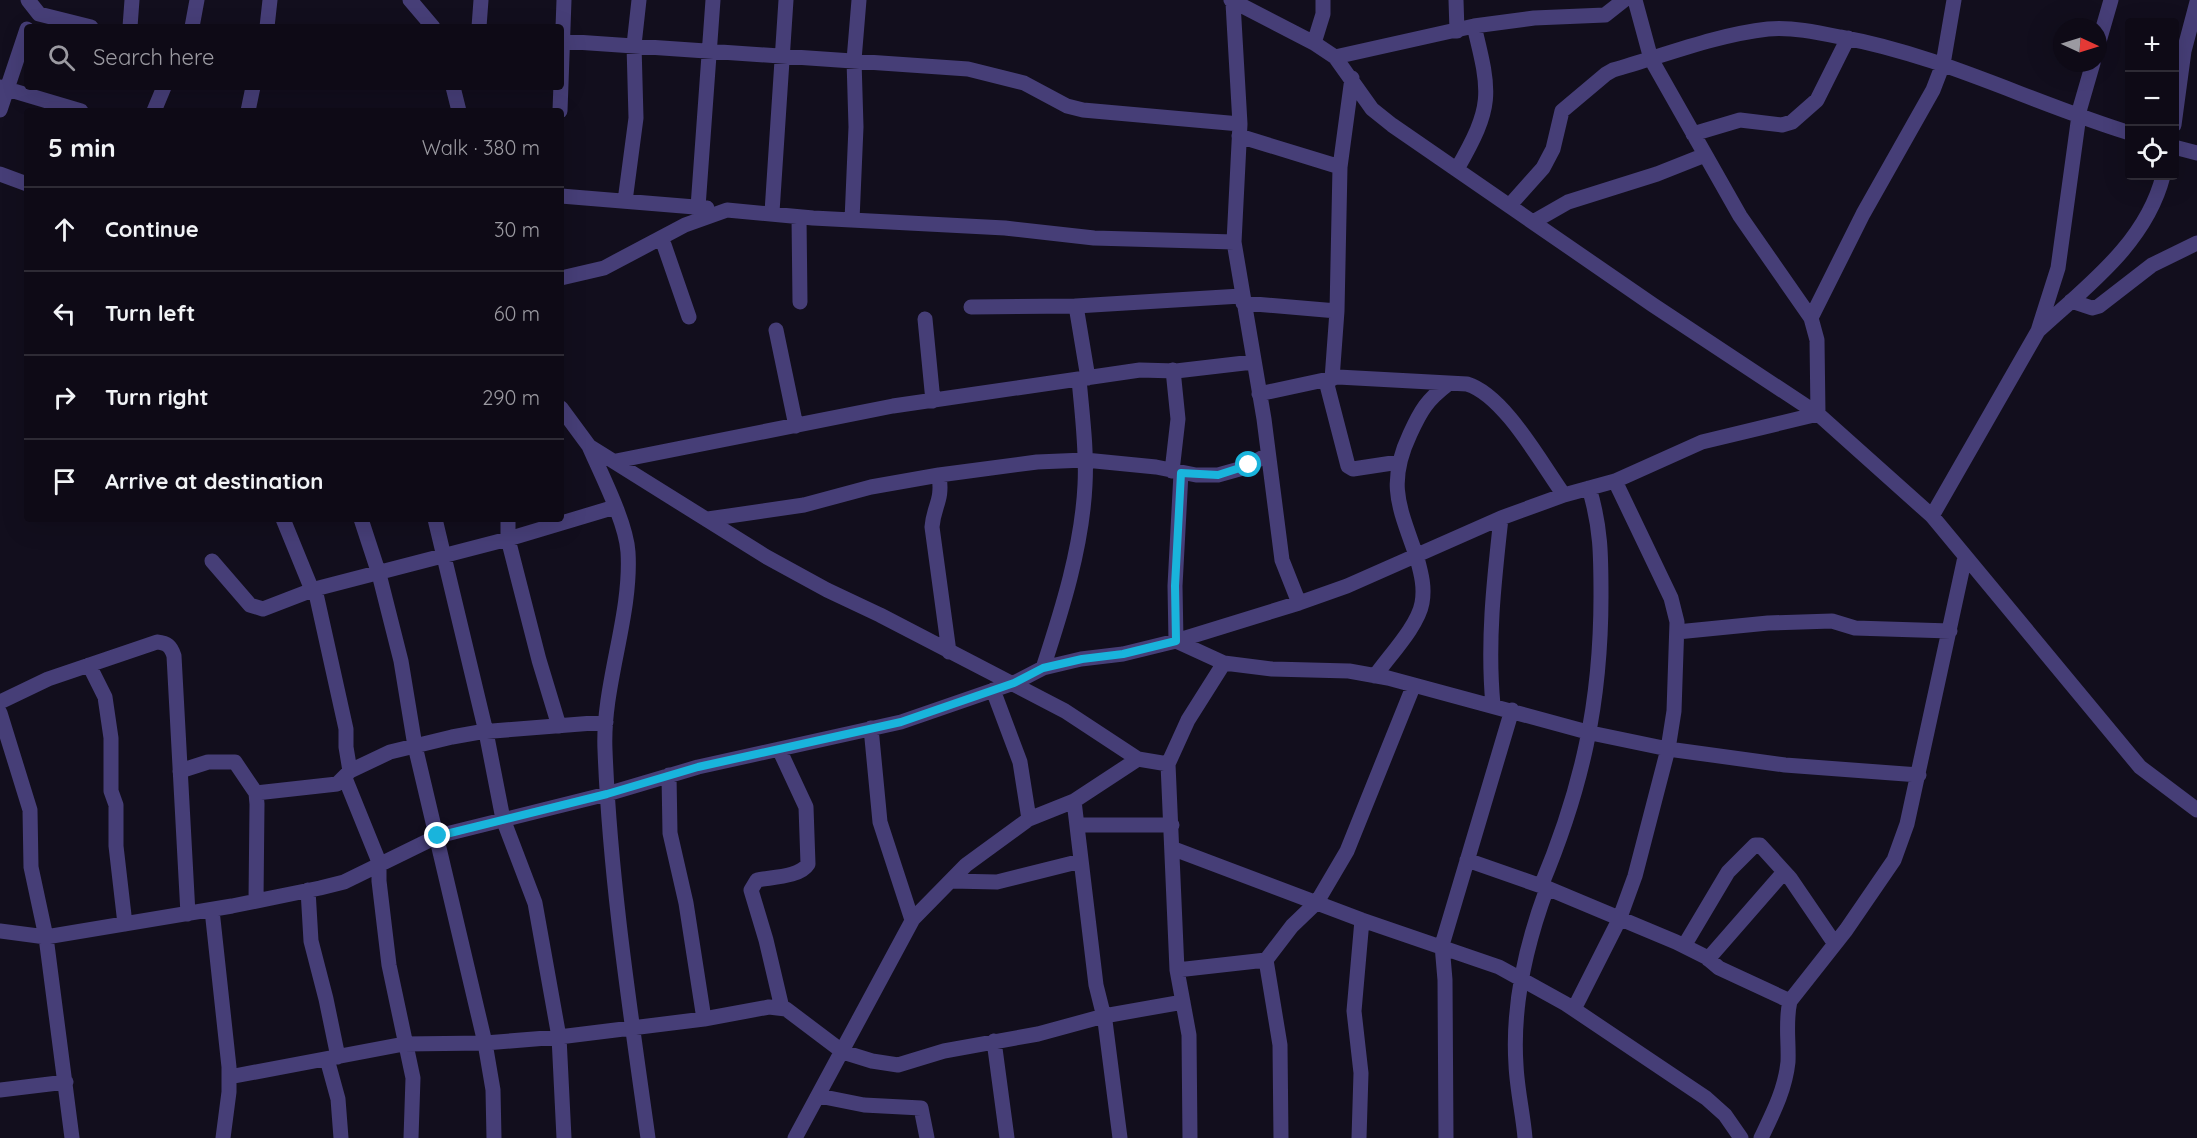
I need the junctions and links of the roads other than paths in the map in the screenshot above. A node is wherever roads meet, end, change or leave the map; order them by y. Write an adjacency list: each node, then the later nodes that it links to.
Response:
1 (132, 0): 23 (street)
2 (197, 0): 24 (street)
3 (270, 0): 25 (street)
4 (410, 0): 26 (street)
5 (481, 0): 27 (street)
6 (564, 0): 28 (street)
7 (639, 0): 35 (street)
8 (713, 0): 36 (street)
9 (786, 0): 37 (street)
10 (859, 0): 40 (street)
11 (1323, 0): 34 (street)
12 (1456, 0): 30 (street)
13 (1624, 0): 29 (street)
14 (1635, 0): 39 (street)
15 (1954, 0): 41 (street)
16 (2111, 0): 20 (street)
17 (1232, 1): 34 (street); 57 (street)
18 (2197, 2): 49 (street)
19 (31, 4): 21 (street); 22 (street)
20 (2106, 18)
21 (28, 24)
22 (80, 24)
23 (130, 24)
24 (193, 24)
25 (267, 24)
26 (430, 24)
27 (479, 24)
28 (562, 24)
29 (1474, 26): 30 (street); 64 (street)
30 (1457, 31): 38 (street)
31 (24, 36): 44 (street)
32 (1848, 38): 39 (street); 41 (street); 59 (street)
33 (564, 40): 35 (street)
34 (1314, 43): 38 (street)
35 (634, 45): 36 (street); 69 (street)
36 (707, 50): 37 (street); 71 (street)
37 (782, 54): 40 (street); 73 (street)
38 (1335, 57): 43 (street)
39 (1651, 59): 59 (street); 70 (street)
40 (854, 60): 57 (street); 75 (street)
41 (1943, 63): 56 (street); 88 (street)
42 (2091, 72): 56 (street)
43 (1352, 78): 63 (street); 64 (street)
44 (4, 88): 50 (street); 55 (street)
45 (163, 90): 51 (street)
46 (252, 90): 52 (street)
47 (454, 90): 53 (street)
48 (562, 90): 54 (street)
49 (2179, 92)
50 (71, 108)
51 (155, 108)
52 (249, 108)
53 (458, 108)
54 (560, 108)
55 (0, 110)
56 (2079, 118): 58 (street); 91 (street)
57 (1240, 130): 63 (street); 78 (street)
58 (2125, 132)
59 (1693, 134): 62 (street)
60 (2179, 148): 61 (street)
61 (2197, 153)
62 (1705, 155): 76 (street); 88 (street)
63 (1341, 167): 86 (street)
64 (1457, 169): 70 (street)
65 (0, 174): 67 (street)
66 (2162, 180): 82 (street)
67 (24, 183)
68 (564, 196): 69 (street)
69 (625, 201): 71 (street)
70 (1510, 205): 76 (street)
71 (698, 207): 72 (street)
72 (728, 210): 73 (street); 77 (street)
73 (772, 213): 74 (street)
74 (799, 217): 75 (street); 83 (street)
75 (852, 220): 78 (street)
76 (1533, 222): 100 (street)
77 (662, 239): 80 (street); 87 (street)
78 (1234, 242): 81 (street)
79 (2197, 243): 82 (street)
80 (564, 277)
81 (1242, 299): 84 (street); 86 (street); 92 (street)
82 (2071, 301): 91 (street)
83 (800, 302)
84 (1076, 306): 85 (street); 94 (street)
85 (971, 307)
86 (1338, 311): 95 (street)
87 (689, 317)
88 (1810, 318): 100 (street)
89 (925, 319): 98 (street)
90 (776, 330): 101 (street)
91 (2038, 331): 113 (street)
92 (1253, 362): 93 (street); 97 (street)
93 (1173, 370): 94 (street); 107 (street)
94 (1084, 378): 98 (street); 104 (street)
95 (1329, 380): 96 (street); 97 (street); 106 (street)
96 (1448, 384): 106 (street); 111 (street)
97 (1259, 394): 103 (street)
98 (933, 401): 101 (street)
99 (564, 412): 102 (street)
100 (1818, 414): 109 (street); 113 (street)
101 (796, 426): 105 (street)
102 (589, 446): 105 (street); 112 (street)
103 (1267, 455): 107 (street); 127 (street)
104 (1085, 460): 107 (street); 108 (street); 134 (street)
105 (616, 461): 115 (street)
106 (1399, 462): 122 (street)
107 (1176, 472): 130 (street)
108 (939, 475): 115 (street); 131 (street)
109 (1615, 480): 110 (street); 129 (street)
110 (1589, 488): 111 (street); 147 (street)
111 (1564, 495): 114 (street)
112 (615, 507): 120 (street); 143 (street)
113 (1932, 516): 123 (street)
114 (1501, 518): 122 (street); 140 (street)
115 (708, 519): 131 (street)
116 (284, 522): 126 (street)
117 (362, 522): 125 (street)
118 (436, 522): 121 (street)
119 (508, 522): 120 (street)
120 (508, 539): 121 (street); 144 (street)
121 (445, 556): 125 (street); 146 (street)
122 (1416, 556): 127 (street); 135 (street)
123 (1965, 557): 128 (street); 160 (street)
124 (212, 561): 126 (street)
125 (379, 574): 126 (street); 148 (street)
126 (313, 590): 154 (street)
127 (1299, 603): 130 (street)
128 (1950, 631): 129 (street); 156 (street)
129 (1677, 632): 150 (street)
130 (1176, 641): 132 (street); 134 (street)
131 (949, 652): 136 (street)
132 (1224, 663): 135 (street); 152 (street)
133 (89, 665): 139 (street); 153 (street); 181 (street)
134 (1043, 668): 136 (street)
135 (1375, 676): 137 (street)
136 (1014, 683): 138 (street); 151 (street)
137 (1413, 687): 140 (street); 175 (street)
138 (993, 690): 145 (street); 162 (street)
139 (0, 702)
140 (1494, 705): 141 (street)
141 (1512, 710): 147 (street); 167 (street)
142 (0, 713): 183 (street)
143 (606, 722): 144 (street); 158 (street)
144 (559, 726): 146 (street)
145 (871, 728): 149 (street); 178 (street)
146 (486, 732): 148 (street); 161 (street)
147 (1591, 733): 150 (street); 172 (street)
148 (415, 746): 154 (street); 165 (street)
149 (779, 749): 155 (street); 193 (street)
150 (1668, 749): 156 (street); 180 (street)
151 (1138, 759): 152 (street); 159 (street)
152 (1168, 764): 164 (street)
153 (180, 771): 157 (street); 177 (street)
154 (348, 775): 157 (street); 169 (street)
155 (669, 775): 158 (street); 196 (street)
156 (1919, 776): 184 (street)
157 (256, 793): 174 (street)
158 (607, 794): 161 (street); 197 (street)
159 (1074, 801): 162 (street); 163 (street)
160 (2197, 810)
161 (503, 819): 165 (street); 198 (street)
162 (1029, 819): 171 (street)
163 (1077, 825): 164 (street); 168 (street)
164 (1172, 825): 166 (street)
165 (438, 836): 169 (street); 200 (street)
166 (1174, 849): 175 (street); 189 (street)
167 (1467, 860): 172 (street); 185 (street)
168 (1081, 861): 171 (street); 195 (street)
169 (380, 862): 173 (street); 201 (street)
170 (1784, 872): 184 (street); 186 (street); 187 (street)
171 (951, 881): 178 (street)
172 (1544, 887): 180 (street); 190 (street)
173 (308, 890): 174 (street); 203 (street)
174 (256, 900): 176 (street)
175 (1317, 902): 179 (street); 188 (street)
176 (212, 910): 177 (street); 204 (street)
177 (188, 914): 181 (street)
178 (912, 920): 202 (street)
179 (1362, 920): 185 (street); 221 (street)
180 (1619, 920): 186 (street); 194 (street)
181 (125, 924): 183 (street)
182 (0, 931): 183 (street)
183 (46, 937): 205 (street)
184 (1835, 944): 191 (street)
185 (1442, 945): 190 (street); 222 (street)
186 (1684, 946): 187 (street)
187 (1708, 959): 191 (street)
188 (1266, 960): 189 (street); 220 (street)
189 (1177, 970): 192 (street)
190 (1522, 980): 194 (street); 223 (street)
191 (1790, 1000): 225 (street)
192 (1183, 1002): 195 (street); 219 (street)
193 (782, 1008): 196 (street); 202 (street)
194 (1574, 1009): 224 (street)
195 (1104, 1016): 199 (street); 218 (street)
196 (704, 1019): 197 (street)
197 (632, 1026): 198 (street); 214 (street)
198 (559, 1037): 200 (street); 213 (street)
199 (993, 1041): 202 (street); 217 (street)
200 (485, 1043): 201 (street); 212 (street)
201 (405, 1044): 203 (street); 211 (street)
202 (843, 1052): 207 (street)
203 (332, 1058): 204 (street); 210 (street)
204 (229, 1077): 209 (street)
205 (66, 1082): 206 (street); 208 (street)
206 (0, 1090)
207 (819, 1096): 215 (street); 216 (street)
208 (72, 1138)
209 (223, 1138)
210 (341, 1138)
211 (411, 1138)
212 (494, 1138)
213 (564, 1138)
214 (648, 1138)
215 (795, 1138)
216 (927, 1138)
217 (1007, 1138)
218 (1120, 1138)
219 (1190, 1138)
220 (1281, 1138)
221 (1359, 1138)
222 (1446, 1138)
223 (1525, 1138)
224 (1741, 1138)
225 (1761, 1138)

